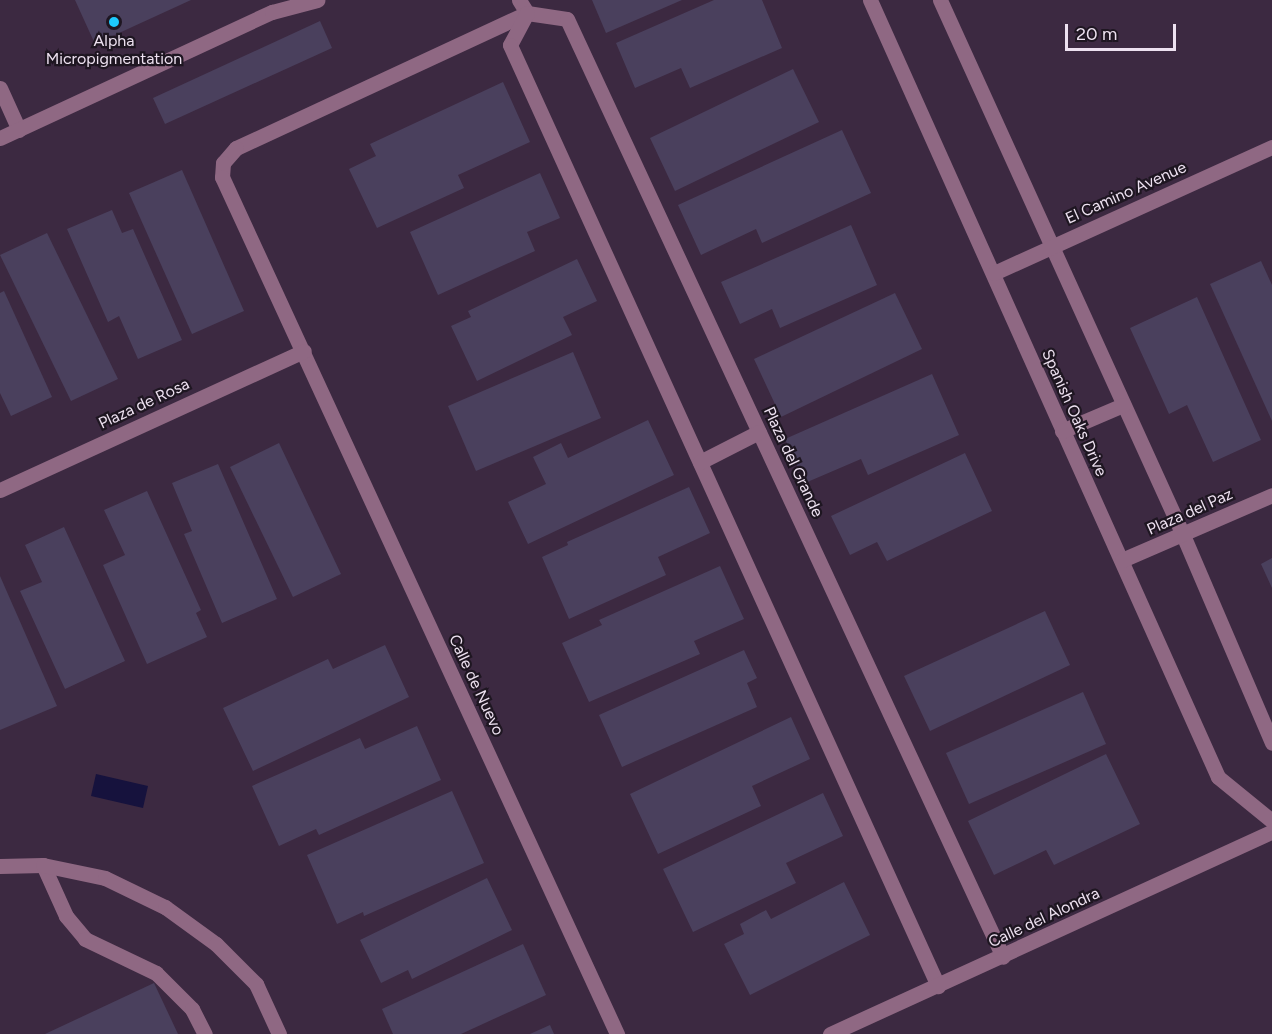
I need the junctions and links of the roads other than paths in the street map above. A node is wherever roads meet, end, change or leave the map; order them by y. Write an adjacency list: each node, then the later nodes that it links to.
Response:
1 (317, 0): 6 (street)
2 (870, 0): 10 (street, Spanish Oaks Drive)
3 (939, 0): 9 (street)
4 (523, 7): 11 (street, Calle de Nuevo); 14 (street, Plaza del Grande); 15 (street)
5 (0, 88): 6 (street)
6 (19, 130): 7 (street)
7 (0, 138)
8 (1272, 147): 9 (street, El Camino Avenue)
9 (1051, 247): 10 (street, El Camino Avenue); 12 (street)
10 (994, 273): 13 (street, Spanish Oaks Drive)
11 (304, 351): 16 (street, Plaza de Rosa); 29 (street, Calle de Nuevo)
12 (1123, 405): 13 (street); 18 (street)
13 (1062, 431): 19 (street, Spanish Oaks Drive)
14 (759, 432): 15 (street); 25 (street, Plaza del Grande)
15 (700, 462): 26 (street)
16 (0, 490)
17 (1272, 495): 18 (street, Plaza del Paz)
18 (1183, 535): 19 (street, Plaza del Paz); 20 (street)
19 (1122, 560): 21 (street, Spanish Oaks Drive)
20 (1272, 743)
21 (1272, 821)
22 (1272, 832): 25 (street, Calle del Alondra)
23 (44, 865): 24 (street); 27 (street); 28 (street)
24 (0, 866)
25 (1003, 957): 26 (street, Calle del Alondra)
26 (938, 986): 30 (street, Calle del Alondra)
27 (205, 1034)
28 (279, 1034)
29 (616, 1034)
30 (830, 1034)

